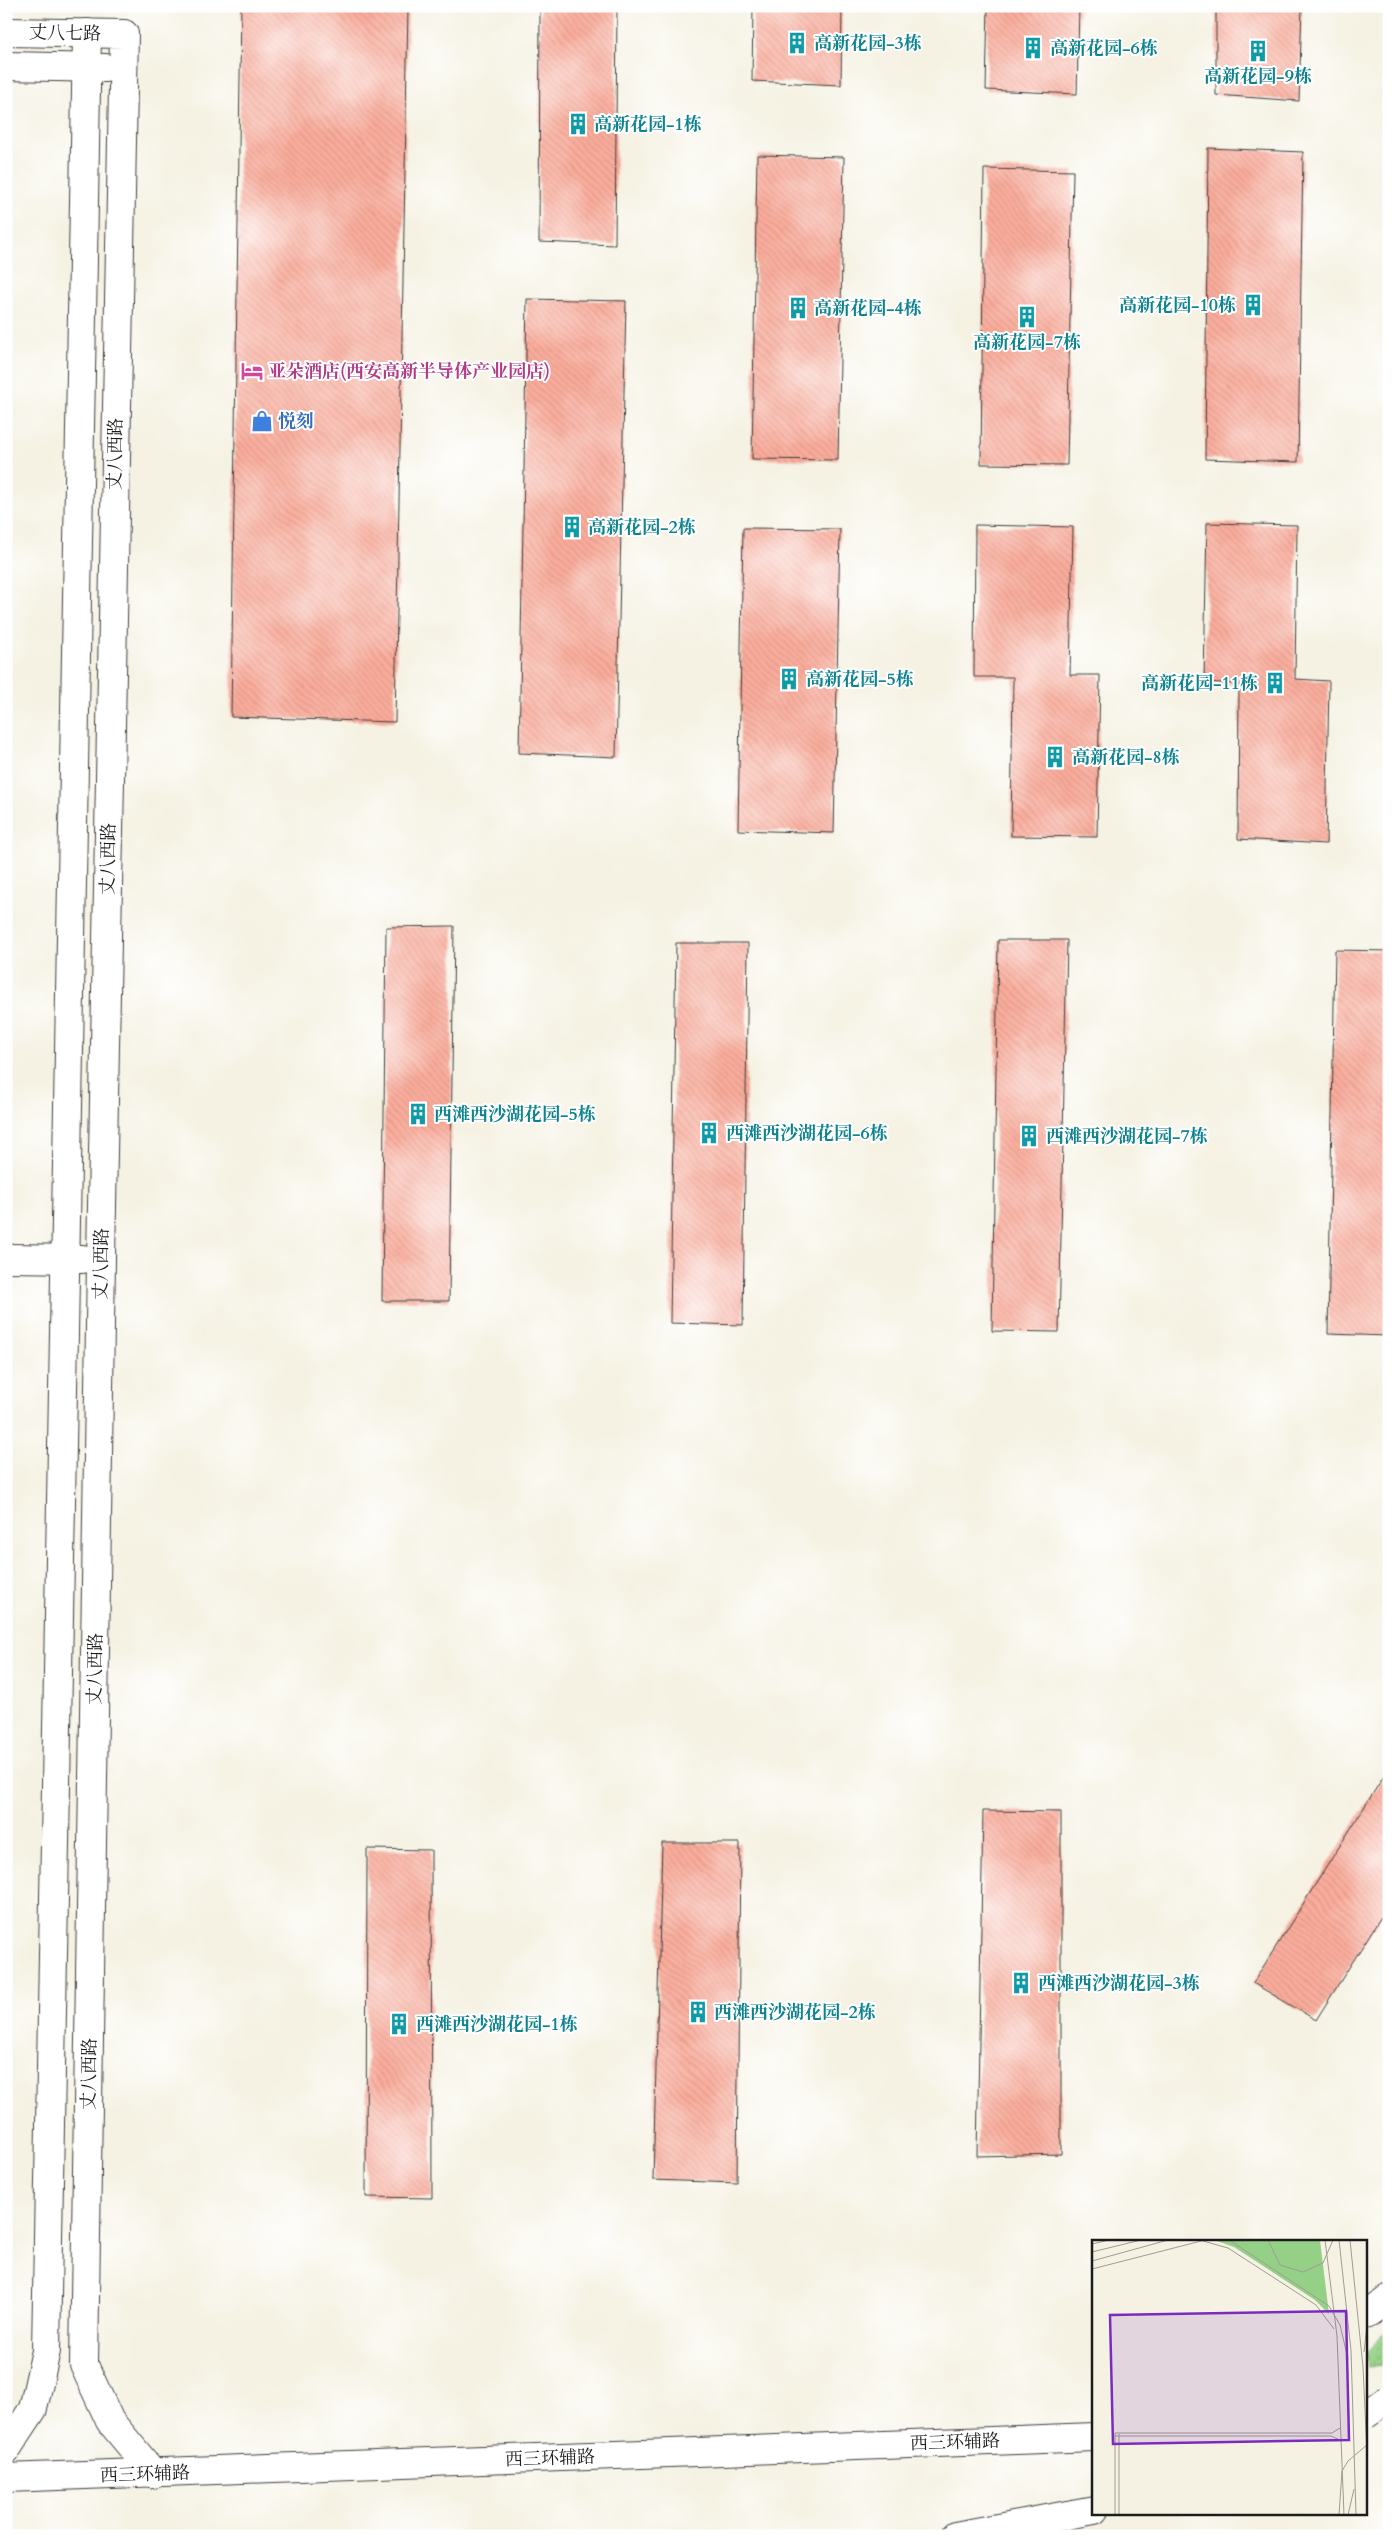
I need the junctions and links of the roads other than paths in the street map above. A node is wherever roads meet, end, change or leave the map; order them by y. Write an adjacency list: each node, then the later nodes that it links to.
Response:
1 (6, 32): 2 (main road, 丈八七路)
2 (87, 33): 3 (main road, 丈八七路); 5 (main road, 丈八西路)
3 (124, 34): 6 (main road, 丈八西路)
4 (6, 66): 5 (main road, 丈八七路)
5 (86, 68): 6 (main road, 丈八七路); 8 (main road, 丈八西路)
6 (122, 69): 9 (main road, 丈八西路)
7 (6, 1258): 8 (main road)
8 (63, 1259): 9 (main road); 17 (main road, 丈八西路)
9 (101, 1259): 18 (main road, 丈八西路)
10 (1389, 2299): 11 (main road)
11 (1368, 2314)
12 (1389, 2398): 14 (main road, bridge)
13 (1389, 2409): 15 (main road)
14 (1368, 2411)
15 (1368, 2412)
16 (1092, 2437): 18 (main road, 西三环辅路)
17 (6, 2450)
18 (154, 2474): 19 (main road, 西三环辅路)
19 (6, 2478)
20 (1090, 2511): 21 (main road)
21 (955, 2536)

